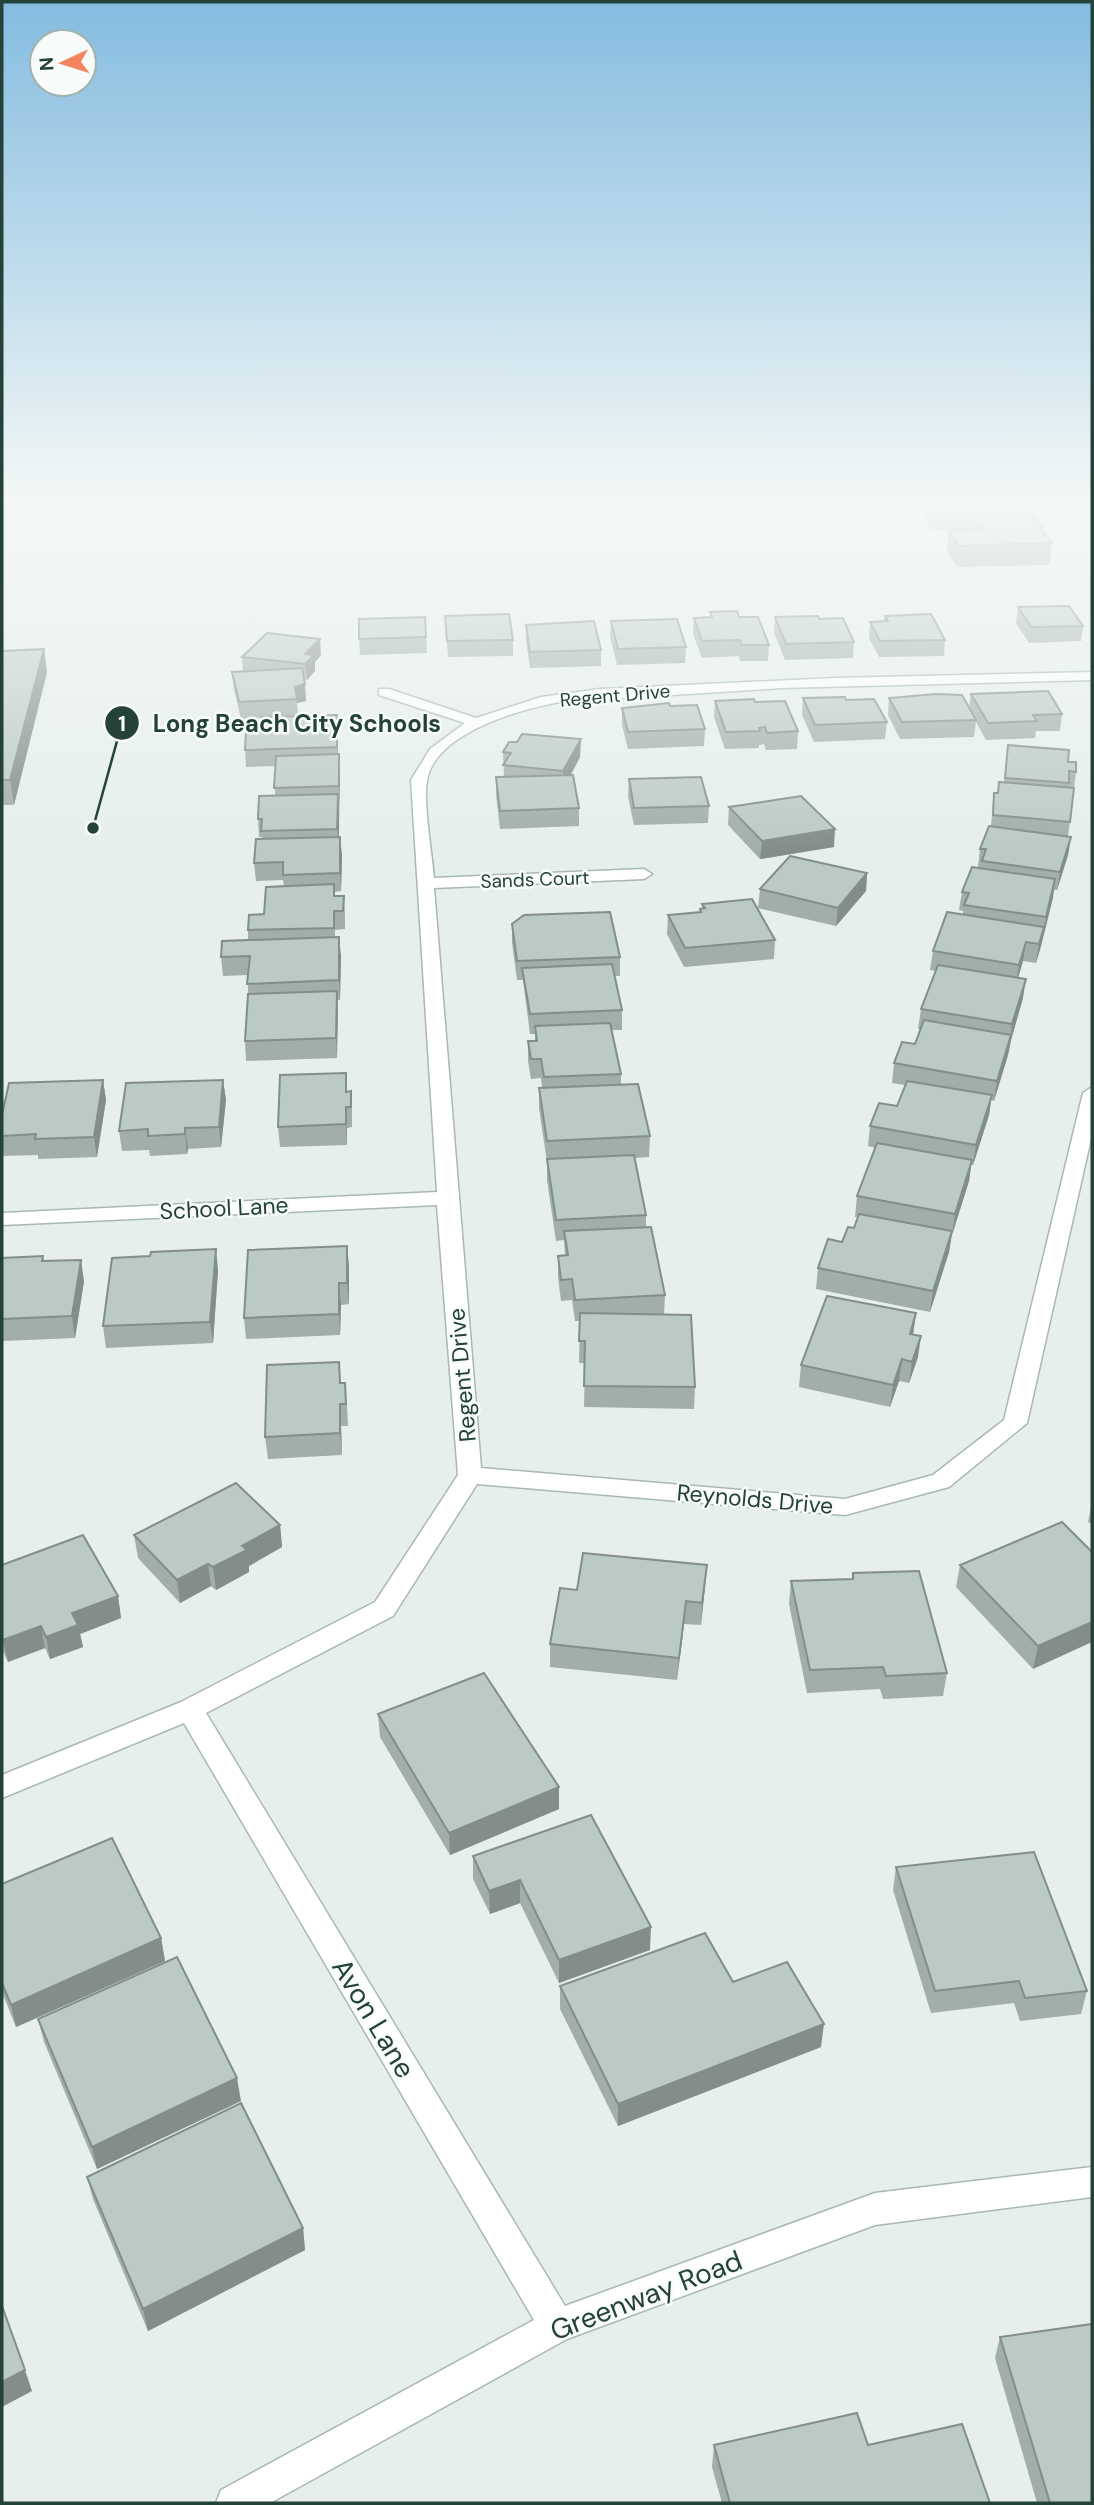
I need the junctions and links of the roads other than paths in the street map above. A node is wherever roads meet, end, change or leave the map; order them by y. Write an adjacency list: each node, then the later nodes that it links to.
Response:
1 (1092, 676): 3 (street, Regent Drive)
2 (384, 692): 3 (street)
3 (478, 723): 5 (street, Regent Drive)
4 (644, 874): 5 (street, Sands Court)
5 (426, 883): 7 (street, Regent Drive)
6 (1092, 1093): 9 (street, Reynolds Drive)
7 (447, 1198): 8 (street, School Lane); 9 (street, Regent Drive)
8 (2, 1219)
9 (470, 1475): 10 (street, Regent Drive)
10 (190, 1709): 11 (street, Regent Drive); 13 (street, Avon Lane)
11 (2, 1787)
12 (1092, 2182): 13 (street, Greenway Road)
13 (557, 2326): 14 (street, Greenway Road)
14 (234, 2503)

